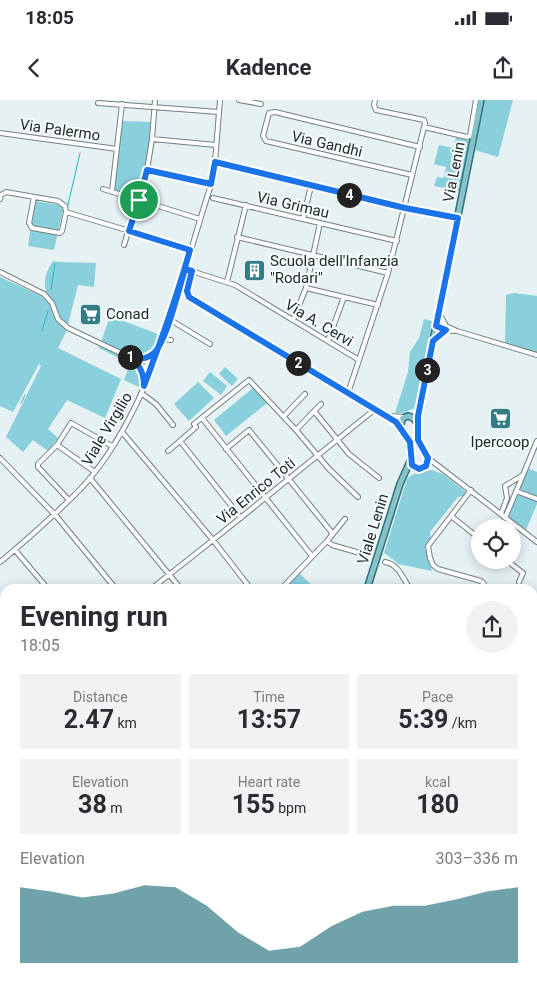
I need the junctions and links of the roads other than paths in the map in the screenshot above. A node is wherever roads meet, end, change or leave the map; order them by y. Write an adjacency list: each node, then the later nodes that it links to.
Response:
1 (155, 100): 10 (street)
2 (220, 100): 11 (street, Viale Virgilio)
3 (239, 100): 9 (street)
4 (375, 100): 12 (street)
5 (476, 100): 12 (street)
6 (481, 100): 32 (main road, Via Lenin)
7 (98, 103): 8 (street)
8 (122, 104): 10 (street); 17 (street)
9 (261, 104)
10 (154, 107): 11 (street); 14 (street)
11 (219, 112): 15 (street, Viale Virgilio)
12 (424, 127): 16 (street)
13 (0, 133): 17 (street, Via Palermo)
14 (152, 139): 15 (street); 19 (street)
15 (216, 145): 18 (street, Viale Virgilio)
16 (420, 147): 20 (street); 20 (street, Via Gandhi)
17 (117, 149): 24 (street)
18 (215, 162): 21 (street, Viale Virgilio); 22 (street)
19 (147, 170): 21 (street); 28 (street)
20 (412, 175): 30 (street)
21 (211, 184): 34 (street, Viale Virgilio)
22 (311, 186): 30 (street); 33 (street)
23 (103, 189): 24 (street)
24 (112, 191): 28 (street)
25 (34, 197): 27 (street); 31 (street); 31 (street)
26 (213, 198): 29 (street, Via Grimau)
27 (0, 199)
28 (139, 200): 34 (street); 36 (street)
29 (246, 205): 33 (street, Via Grimau); 37 (street)
30 (405, 208): 32 (street); 38 (street)
31 (66, 212): 36 (street)
32 (458, 218): 50 (main road, Via Lenin)
33 (303, 219): 35 (street, Via Grimau)
34 (200, 220): 40 (street, Viale Virgilio)
35 (320, 223): 38 (street, Via Grimau); 41 (street)
36 (129, 231): 39 (street); 40 (street)
37 (237, 237): 41 (street); 46 (street)
38 (397, 241): 45 (street)
39 (124, 245)
40 (190, 250): 42 (street, Viale Virgilio)
41 (313, 255): 45 (street); 47 (street)
42 (185, 269): 43 (street, Via A. Cervi); 51 (street, Viale Virgilio)
43 (192, 271): 46 (street, Via A. Cervi); 69 (street)
44 (0, 272): 62 (street)
45 (388, 273): 49 (street)
46 (227, 282): 52 (street, Via A. Cervi)
47 (306, 288): 48 (street); 52 (street)
48 (344, 297): 49 (street); 57 (street)
49 (378, 305): 64 (street)
50 (439, 312): 53 (main road, Via Lenin); 54 (street)
51 (169, 319): 55 (street, Viale Virgilio); 59 (street)
52 (293, 320): 57 (street, Via A. Cervi)
53 (436, 326): 54 (street); 58 (main road, Via Lenin)
54 (446, 328): 58 (street); 61 (street)
55 (162, 338): 56 (street); 60 (street, Viale Virgilio)
56 (171, 340)
57 (328, 341): 64 (street, Via A. Cervi)
58 (433, 341): 71 (main road, Via Lenin)
59 (210, 344)
60 (160, 345): 63 (street); 66 (street, Viale Virgilio)
61 (537, 355)
62 (129, 357): 63 (street); 65 (street)
63 (141, 359): 66 (street)
64 (359, 360): 69 (street)
65 (137, 364): 66 (street); 67 (street)
66 (151, 368): 67 (street, Viale Virgilio)
67 (144, 386): 68 (street, Viale Virgilio)
68 (141, 393): 79 (street); 83 (street, Viale Virgilio)
69 (348, 393): 73 (street)
70 (305, 394): 76 (street)
71 (423, 395): 77 (main road, Via Lenin); 80 (main road, Via Lenin)
72 (321, 404): 74 (street)
73 (374, 410): 75 (street); 84 (street, Via Enrico Toti)
74 (314, 411): 82 (street); 84 (street)
75 (384, 415): 77 (street); 81 (street)
76 (284, 416): 78 (street); 82 (street)
77 (407, 416): 80 (main road); 81 (main road, Via Lenin)
78 (202, 418): 85 (street); 89 (street)
79 (173, 425)
80 (418, 425): 92 (main road, Via Lenin)
81 (400, 427): 93 (main road)
82 (296, 430): 91 (street)
83 (122, 432): 88 (street, Viale Virgilio); 120 (street)
84 (337, 440): 91 (street, Via Enrico Toti); 101 (street)
85 (180, 441): 90 (street); 115 (street)
86 (537, 441): 98 (street)
87 (57, 445): 88 (street); 97 (street); 109 (street)
88 (112, 446): 97 (street, Viale Virgilio)
89 (226, 449): 102 (street); 106 (street)
90 (168, 451)
91 (318, 455): 102 (street, Via Enrico Toti); 107 (street)
92 (428, 458): 95 (main road); 96 (street)
93 (411, 459): 95 (main road); 99 (main road, Viale Lenin)
94 (1, 460): 112 (street)
95 (421, 468): 96 (street); 99 (main road)
96 (440, 468): 105 (street)
97 (95, 472): 100 (street, Viale Virgilio)
98 (523, 475): 103 (street); 104 (street)
99 (403, 477): 137 (main road, Viale Lenin)
100 (90, 478): 109 (street, Viale Virgilio); 129 (street)
101 (379, 478)
102 (289, 479): 106 (street, Via Enrico Toti); 119 (street)
103 (515, 480): 104 (street); 110 (street)
104 (517, 489): 108 (street); 111 (street)
105 (471, 490): 113 (street); 114 (street)
106 (265, 497): 115 (street, Via Enrico Toti); 124 (street)
107 (358, 497)
108 (537, 499)
109 (69, 500): 112 (street, Viale Virgilio)
110 (505, 503): 111 (street); 113 (street)
111 (510, 507): 116 (street)
112 (54, 514): 123 (street, Viale Virgilio); 132 (street)
113 (501, 514): 116 (street)
114 (451, 516): 118 (street); 139 (street)
115 (241, 518): 120 (street, Via Enrico Toti)
116 (505, 518): 122 (street)
117 (345, 519): 119 (street)
118 (471, 533)
119 (333, 534): 121 (street)
120 (213, 540): 129 (street, Via Enrico Toti); 135 (street)
121 (327, 541): 124 (street); 125 (street)
122 (537, 542)
123 (15, 550): 126 (street, Viale Virgilio); 131 (street)
124 (312, 556): 136 (street)
125 (367, 556)
126 (0, 562)
127 (385, 562): 138 (street)
128 (517, 569): 130 (street)
129 (169, 574): 133 (street, Via Enrico Toti); 134 (street)
130 (519, 582)
131 (44, 584)
132 (112, 584)
133 (157, 584)
134 (177, 584)
135 (247, 584)
136 (286, 584)
137 (369, 584)
138 (407, 584)
139 (484, 584)

